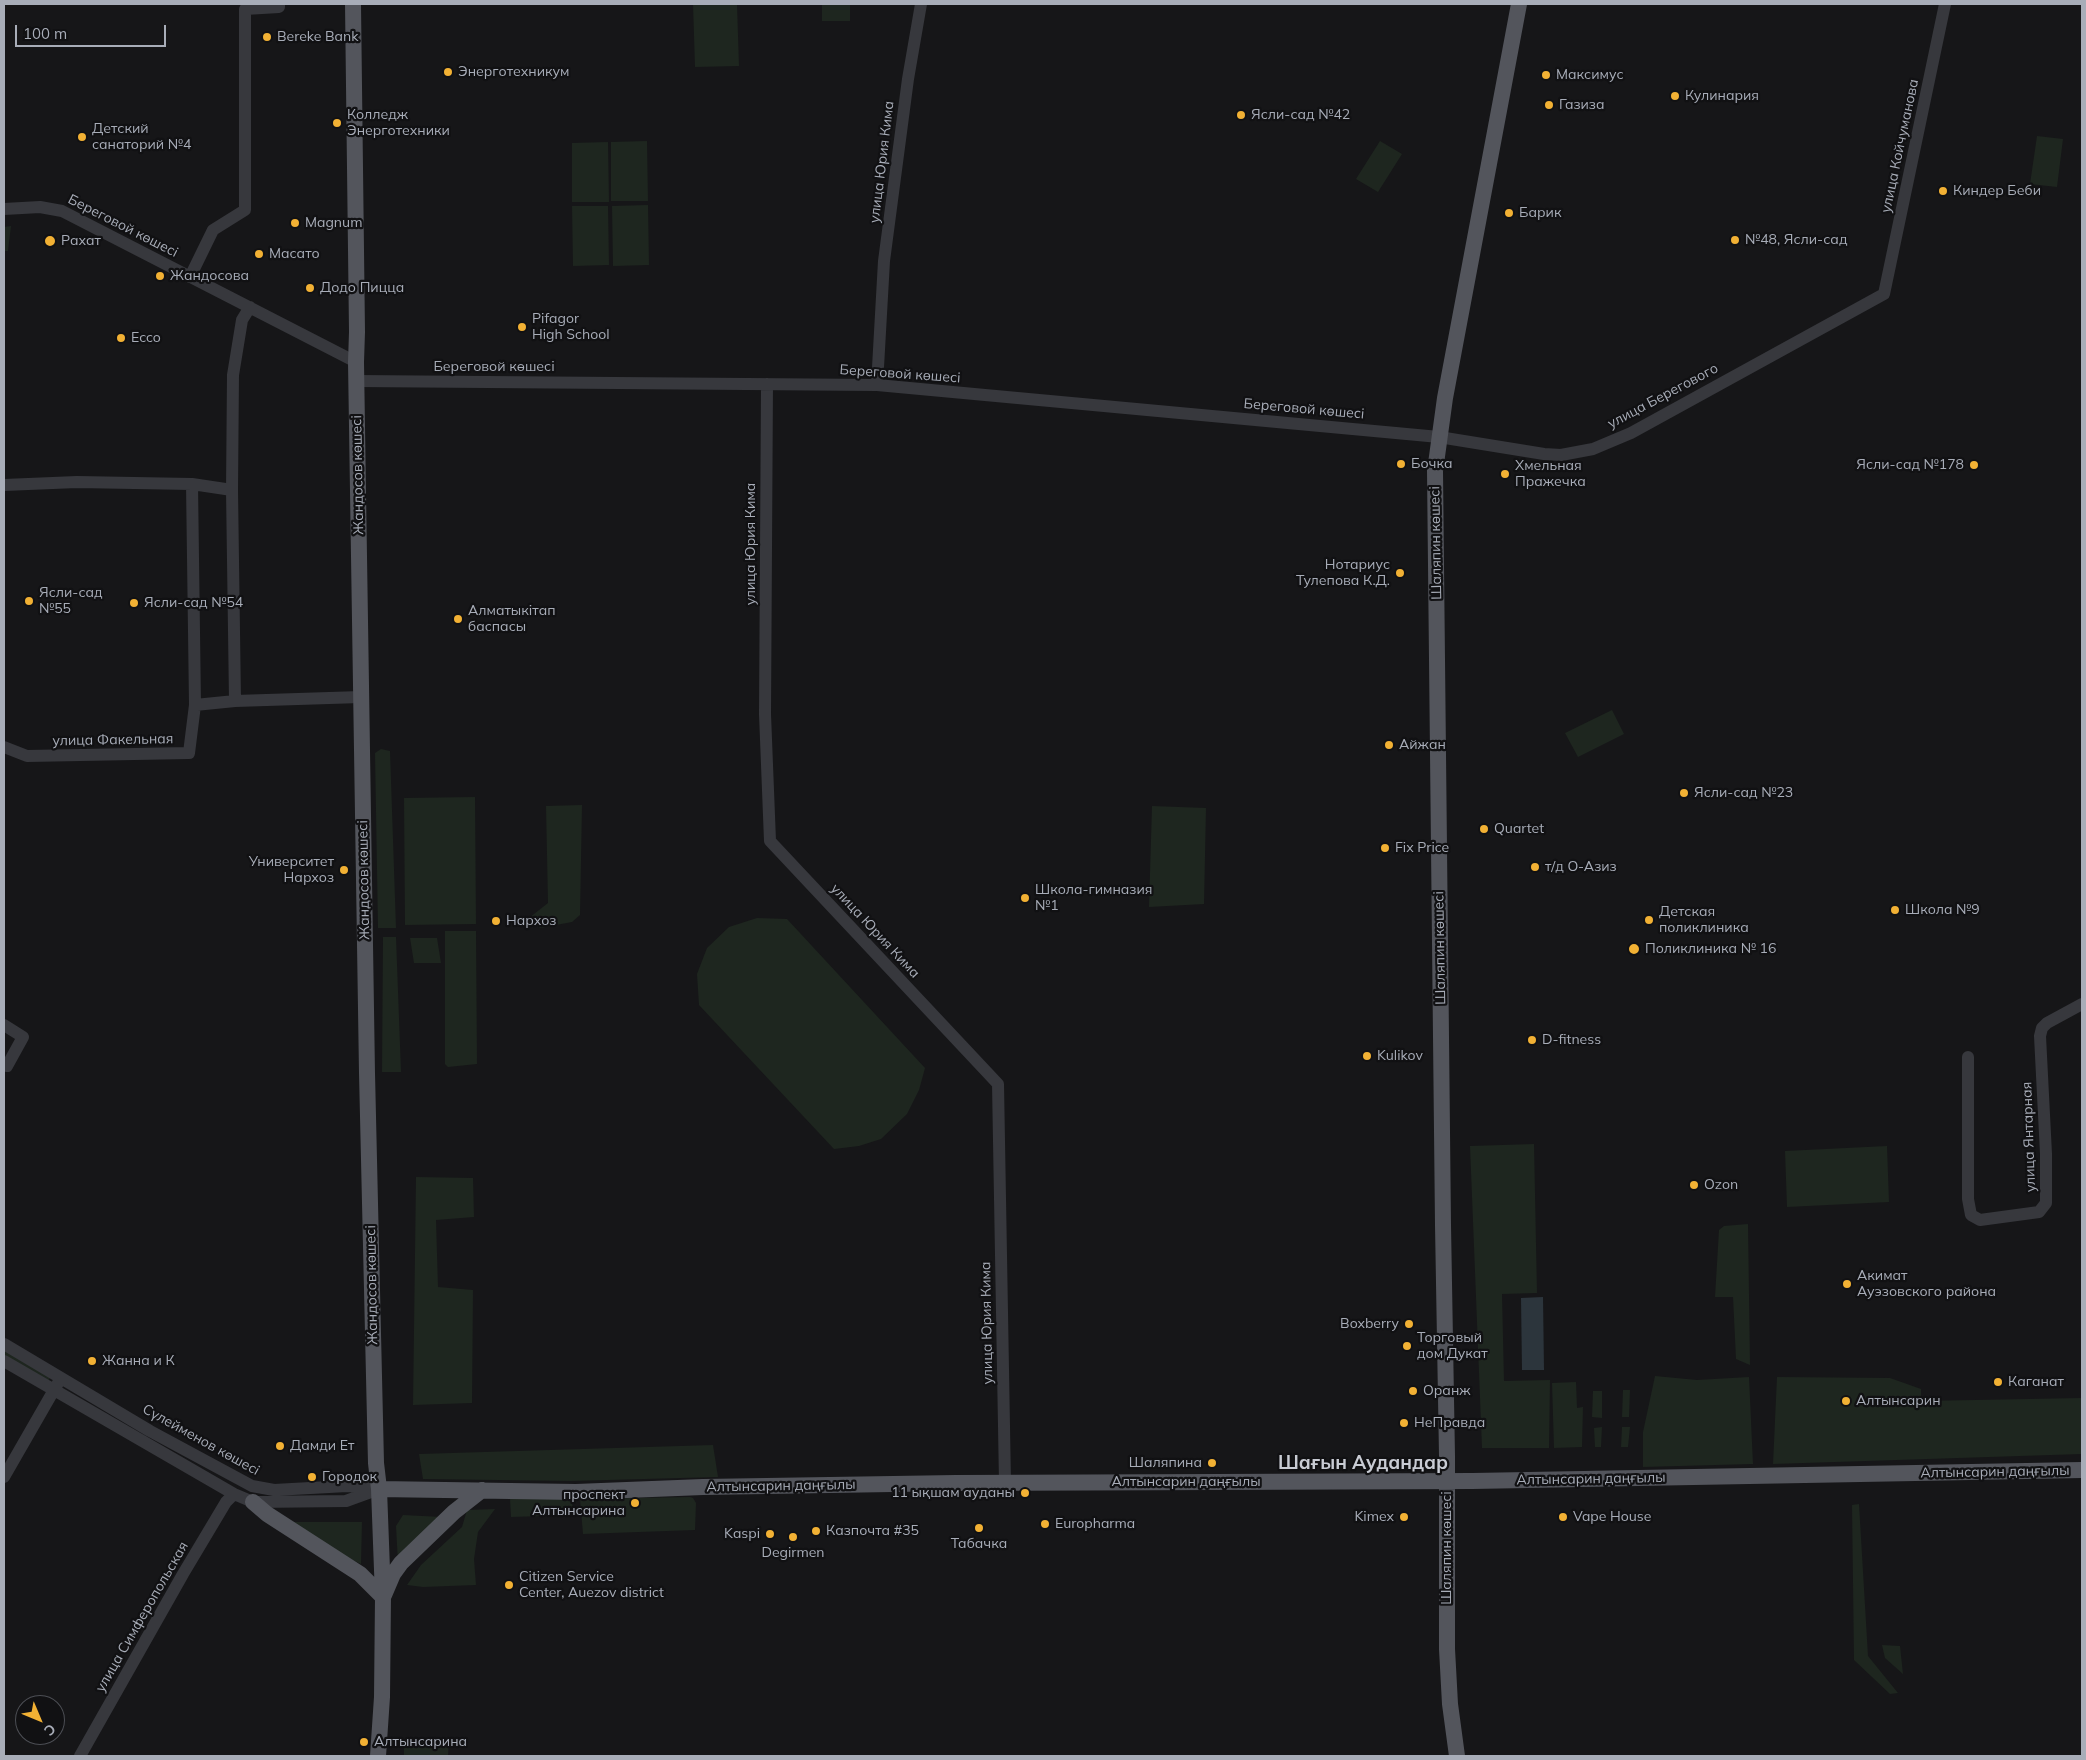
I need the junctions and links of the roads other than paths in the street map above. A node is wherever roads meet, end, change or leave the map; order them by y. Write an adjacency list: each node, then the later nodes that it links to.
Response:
1 (279, 4): 7 (street)
2 (353, 4): 10 (main road, Жандосов көшесі)
3 (921, 4): 13 (street, улица Юрия Кима)
4 (1519, 4): 14 (main road, Шаляпин көшесі)
5 (1945, 4): 8 (street, улица Койчуманова)
6 (4, 209): 7 (street, Береговой көшесі)
7 (190, 277): 9 (street, Береговой көшесі)
8 (1884, 294): 14 (street, улица Берегового)
9 (250, 306): 10 (street, Береговой көшесі); 17 (street)
10 (356, 362): 11 (main road, Жандосов көшесі)
11 (356, 381): 12 (street, Береговой көшесі); 18 (main road, Жандосов көшесі)
12 (768, 384): 13 (street, Береговой көшесі); 33 (street, улица Юрия Кима)
13 (877, 384): 14 (street, Береговой көшесі)
14 (1439, 437): 32 (main road, Шаляпин көшесі)
15 (4, 484): 16 (street)
16 (192, 484): 17 (street); 20 (street)
17 (232, 490): 19 (street)
18 (361, 697): 19 (street); 34 (main road, Жандосов көшесі)
19 (235, 701): 20 (street)
20 (195, 705): 21 (street, улица Факельная)
21 (4, 747)
22 (2082, 1004): 24 (street, улица Янтарная)
23 (4, 1025): 25 (street)
24 (1968, 1058)
25 (4, 1065)
26 (4, 1344): 28 (street, Сүлейменов көшесі)
27 (4, 1361): 29 (street, Сүлейменов көшесі)
28 (62, 1377): 29 (street); 34 (street, Сүлейменов көшесі)
29 (54, 1389): 31 (street); 36 (street, Сүлейменов көшесі)
30 (2082, 1470): 32 (main road, Алтынсарин даңғылы)
31 (4, 1477)
32 (1448, 1480): 33 (main road, Алтынсарин даңғылы); 41 (main road, Шаляпин көшесі)
33 (1005, 1483): 35 (main road, Алтынсарин даңғылы)
34 (379, 1489): 35 (main road, Алтынсарин даңғылы); 37 (street, Сүлейменов көшесі); 38 (main road, Жандосов көшесі)
35 (482, 1490): 38 (main road)
36 (234, 1494): 37 (street, Сүлейменов көшесі); 39 (street, улица Симферопольская)
37 (252, 1502): 38 (main road)
38 (384, 1597): 40 (main road, Жандосов көшесі)
39 (80, 1756)
40 (378, 1756)
41 (1457, 1756)

